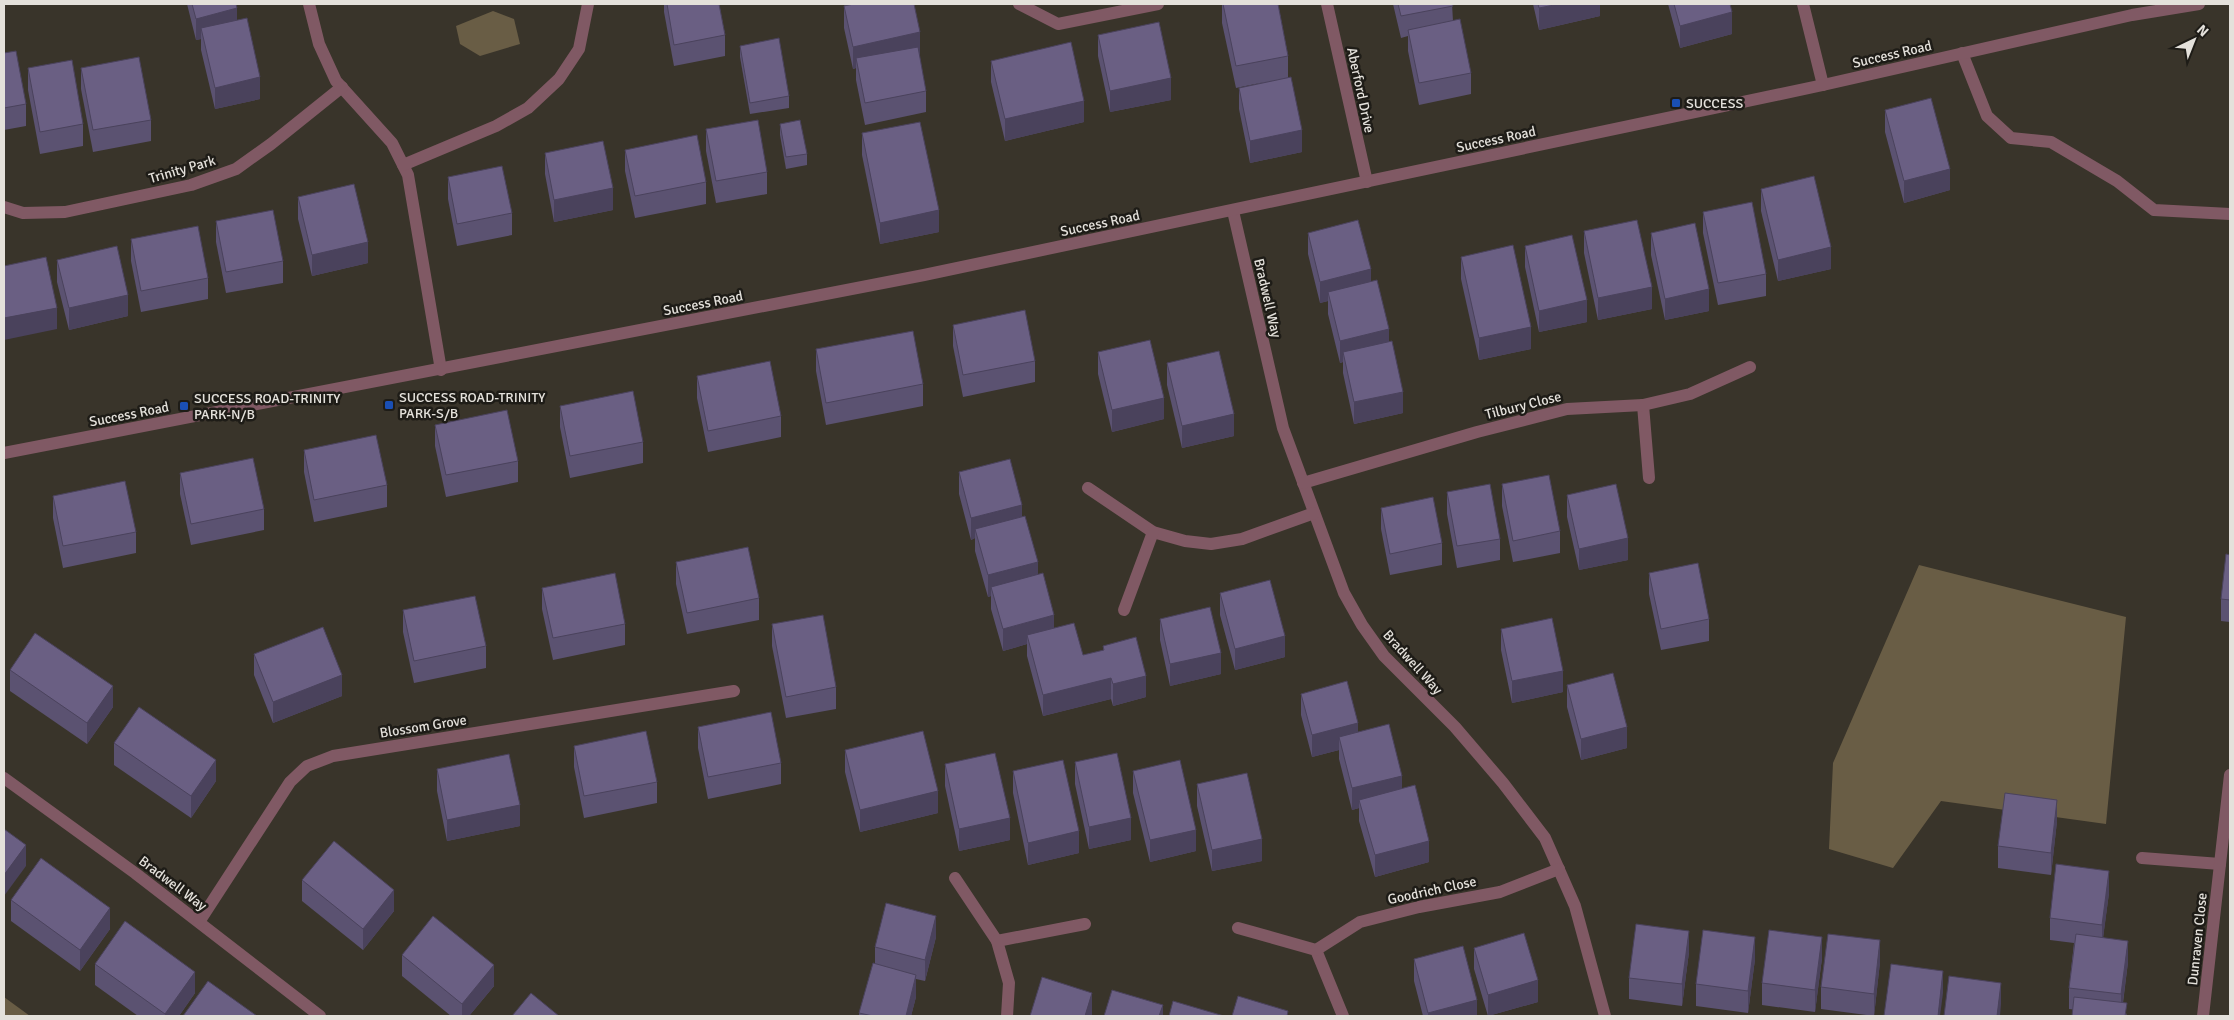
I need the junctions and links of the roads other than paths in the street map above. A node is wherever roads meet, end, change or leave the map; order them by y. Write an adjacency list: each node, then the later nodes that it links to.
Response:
1 (309, 4): 11 (street)
2 (588, 4): 12 (street)
3 (1019, 4): 4 (street)
4 (1158, 4)
5 (1327, 4): 13 (street, Aberford Drive)
6 (1803, 4): 10 (street)
7 (2199, 4): 8 (street, Success Road)
8 (2133, 9): 9 (street, Success Road)
9 (1962, 53): 10 (street, Success Road); 16 (street)
10 (1823, 85): 13 (street, Success Road)
11 (342, 87): 12 (street); 14 (street, Trinity Park)
12 (403, 165): 18 (street)
13 (1367, 182): 15 (street, Success Road)
14 (4, 207)
15 (1233, 211): 18 (street, Success Road); 22 (street, Bradwell Way)
16 (2230, 214)
17 (1750, 367): 19 (street, Tilbury Close)
18 (441, 370): 20 (street, Success Road)
19 (1643, 405): 21 (street); 22 (street, Tilbury Close)
20 (4, 453)
21 (1649, 478)
22 (1303, 483): 24 (street, Bradwell Way)
23 (1088, 488): 25 (street)
24 (1314, 513): 25 (street); 32 (street, Bradwell Way)
25 (1153, 532): 26 (street)
26 (1124, 610)
27 (734, 690): 34 (street, Blossom Grove)
28 (2230, 775): 31 (street, Dunraven Close)
29 (4, 778): 34 (street, Bradwell Way)
30 (2142, 858): 31 (street)
31 (2220, 864): 43 (street, Dunraven Close)
32 (1559, 869): 38 (street, Goodrich Close); 42 (street, Bradwell Way)
33 (955, 878): 37 (street)
34 (199, 922): 39 (street, Bradwell Way)
35 (1085, 924): 37 (street)
36 (1238, 928): 38 (street)
37 (997, 941): 40 (street)
38 (1316, 950): 41 (street)
39 (320, 1016)
40 (1007, 1016)
41 (1343, 1016)
42 (1605, 1016)
43 (2203, 1016)

